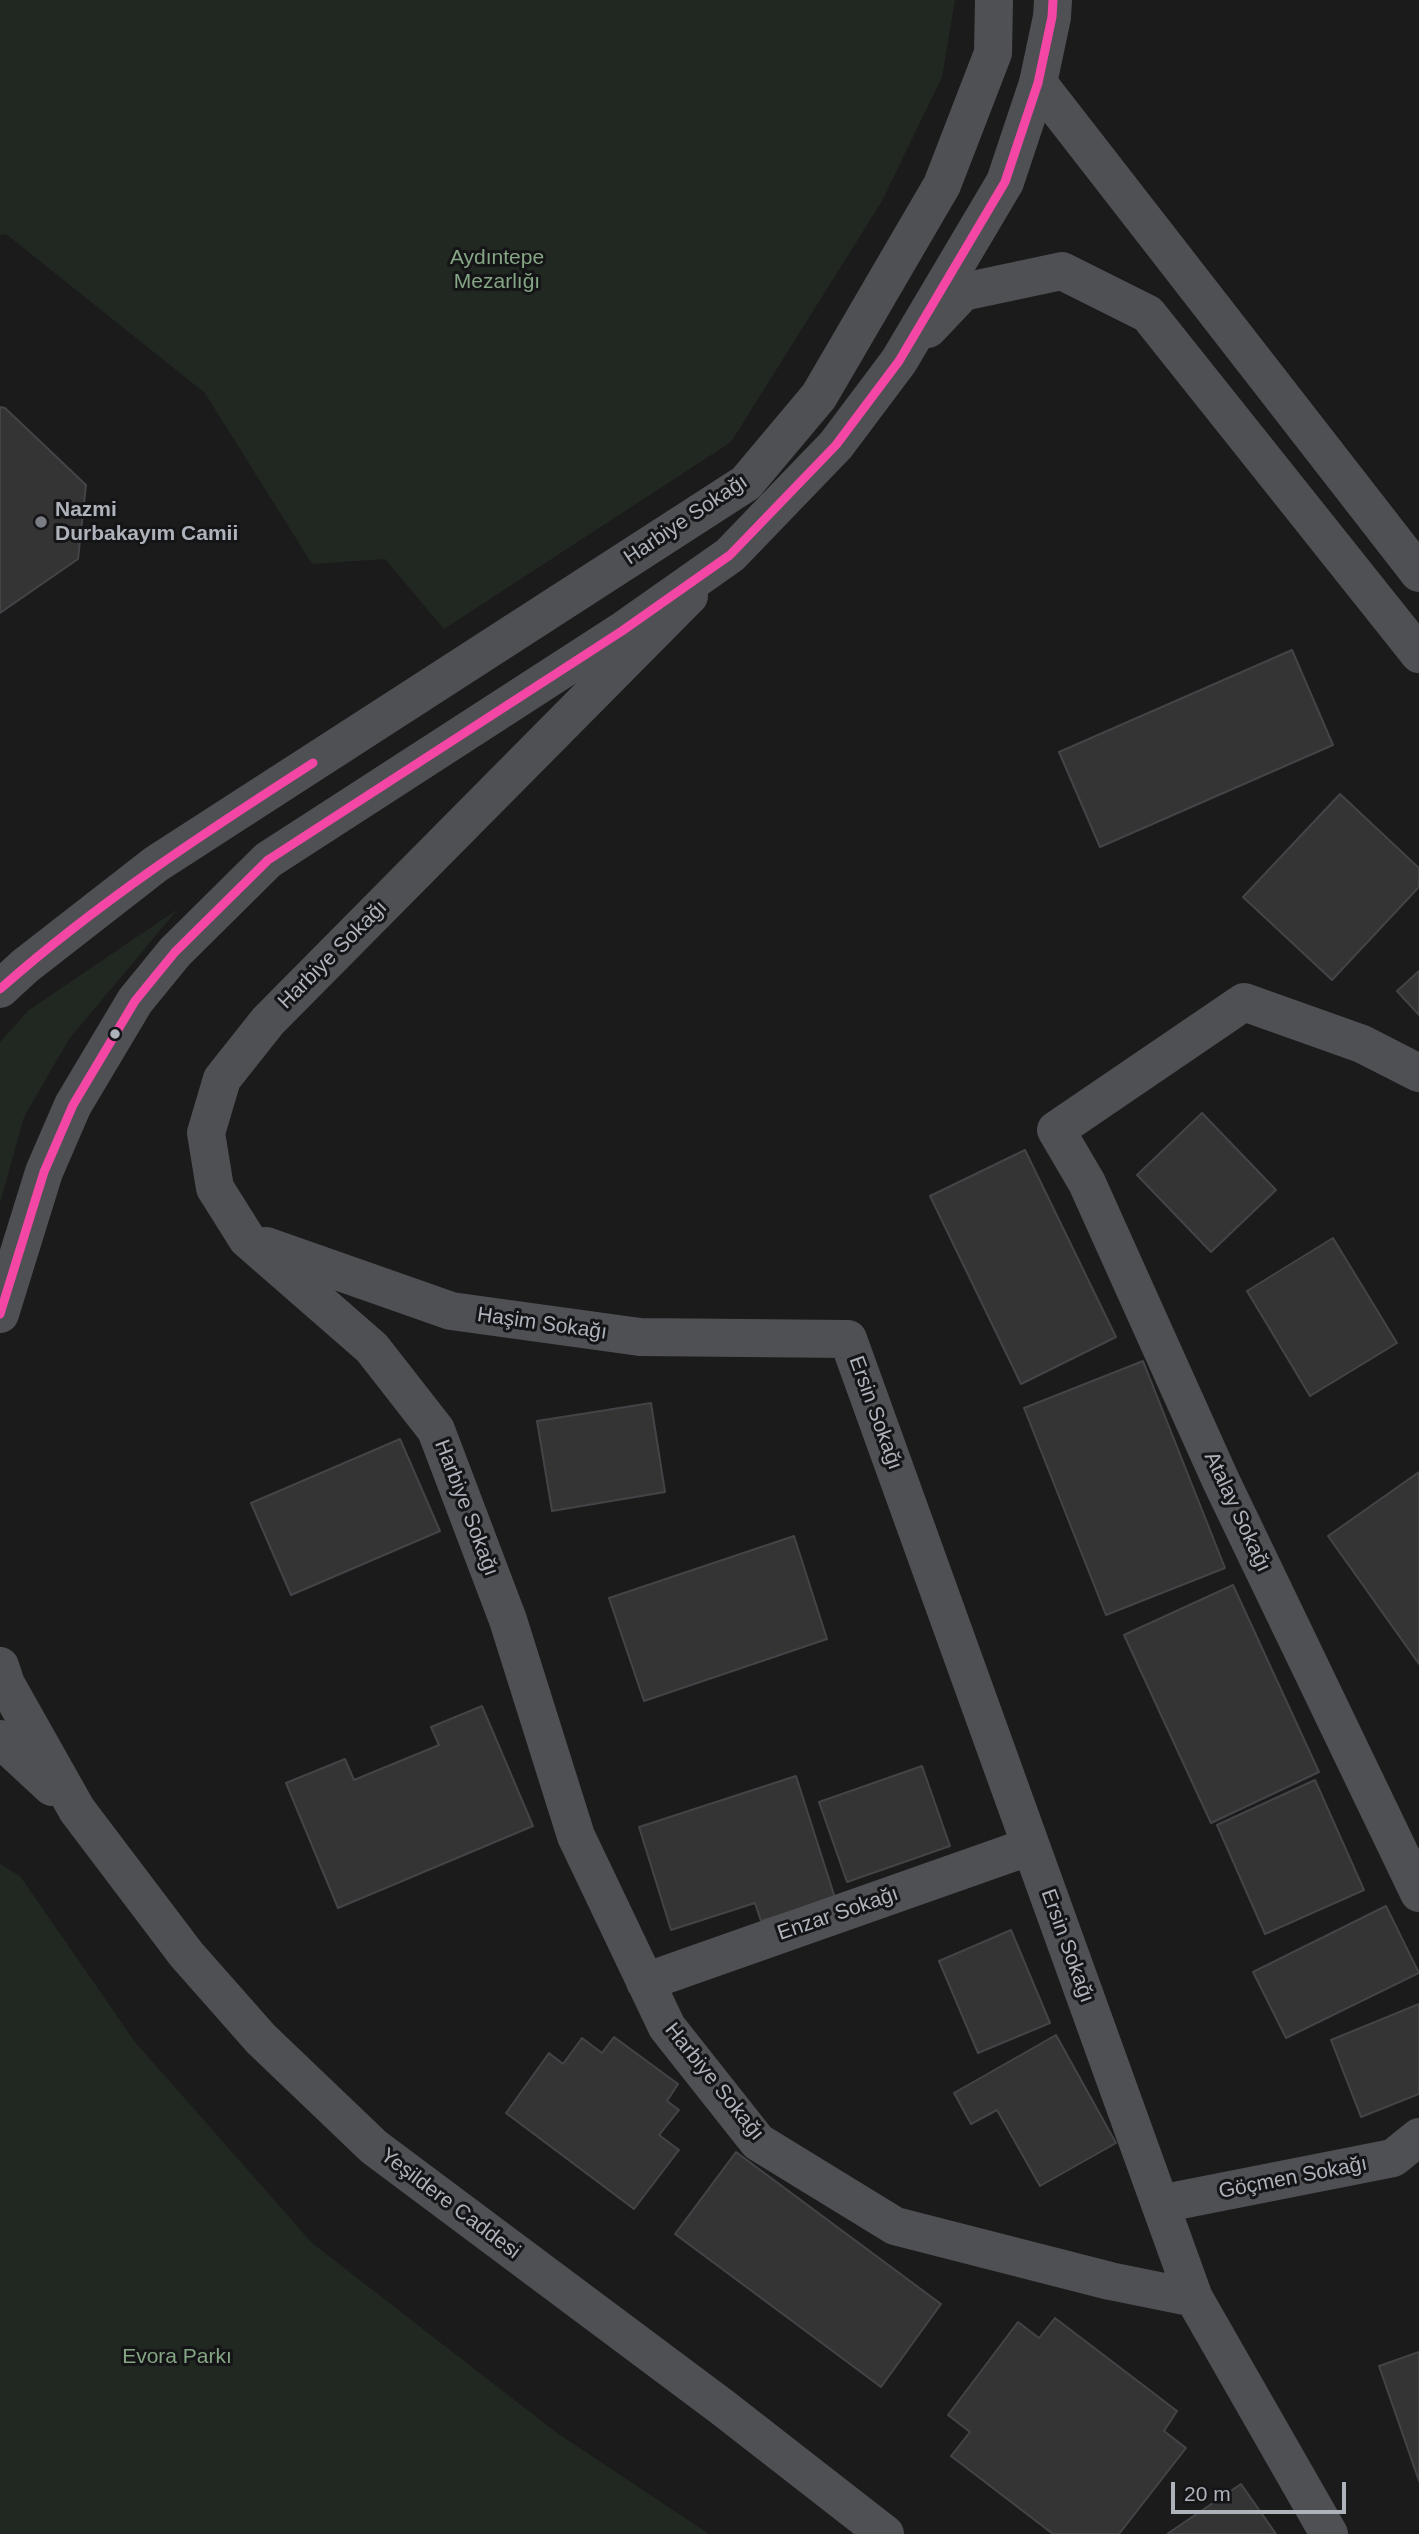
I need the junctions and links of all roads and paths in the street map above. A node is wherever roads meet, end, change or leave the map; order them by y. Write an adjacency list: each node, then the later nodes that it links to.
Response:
1 (994, 0): 8 (street, Harbiye Sokağı)
2 (1053, 0): 3 (street, Harbiye Sokağı)
3 (1038, 83): 4 (street, Harbiye Sokağı); 6 (street)
4 (899, 360): 5 (street, Harbiye Sokağı); 7 (street)
5 (730, 555): 10 (street, Harbiye Sokağı); 11 (street, Harbiye Sokağı)
6 (1419, 573)
7 (1419, 653)
8 (0, 989)
9 (1419, 1073): 17 (street, Atalay Sokağı)
10 (247, 1239): 12 (street, Haşim Sokağı); 18 (street, Harbiye Sokağı)
11 (0, 1314)
12 (848, 1339): 16 (street, Ersin Sokağı)
13 (0, 1666): 15 (street)
14 (0, 1739): 15 (street)
15 (77, 1810): 22 (street, Yeşildere Caddesi)
16 (1031, 1846): 18 (street, Enzar Sokağı); 20 (street, Ersin Sokağı)
17 (1419, 1893)
18 (645, 1982): 21 (street, Harbiye Sokağı)
19 (1419, 2137): 20 (street, Göçmen Sokağı)
20 (1160, 2204): 21 (street, Ersin Sokağı)
21 (1194, 2298): 23 (street, Ersin Sokağı)
22 (885, 2534)
23 (1329, 2534)

